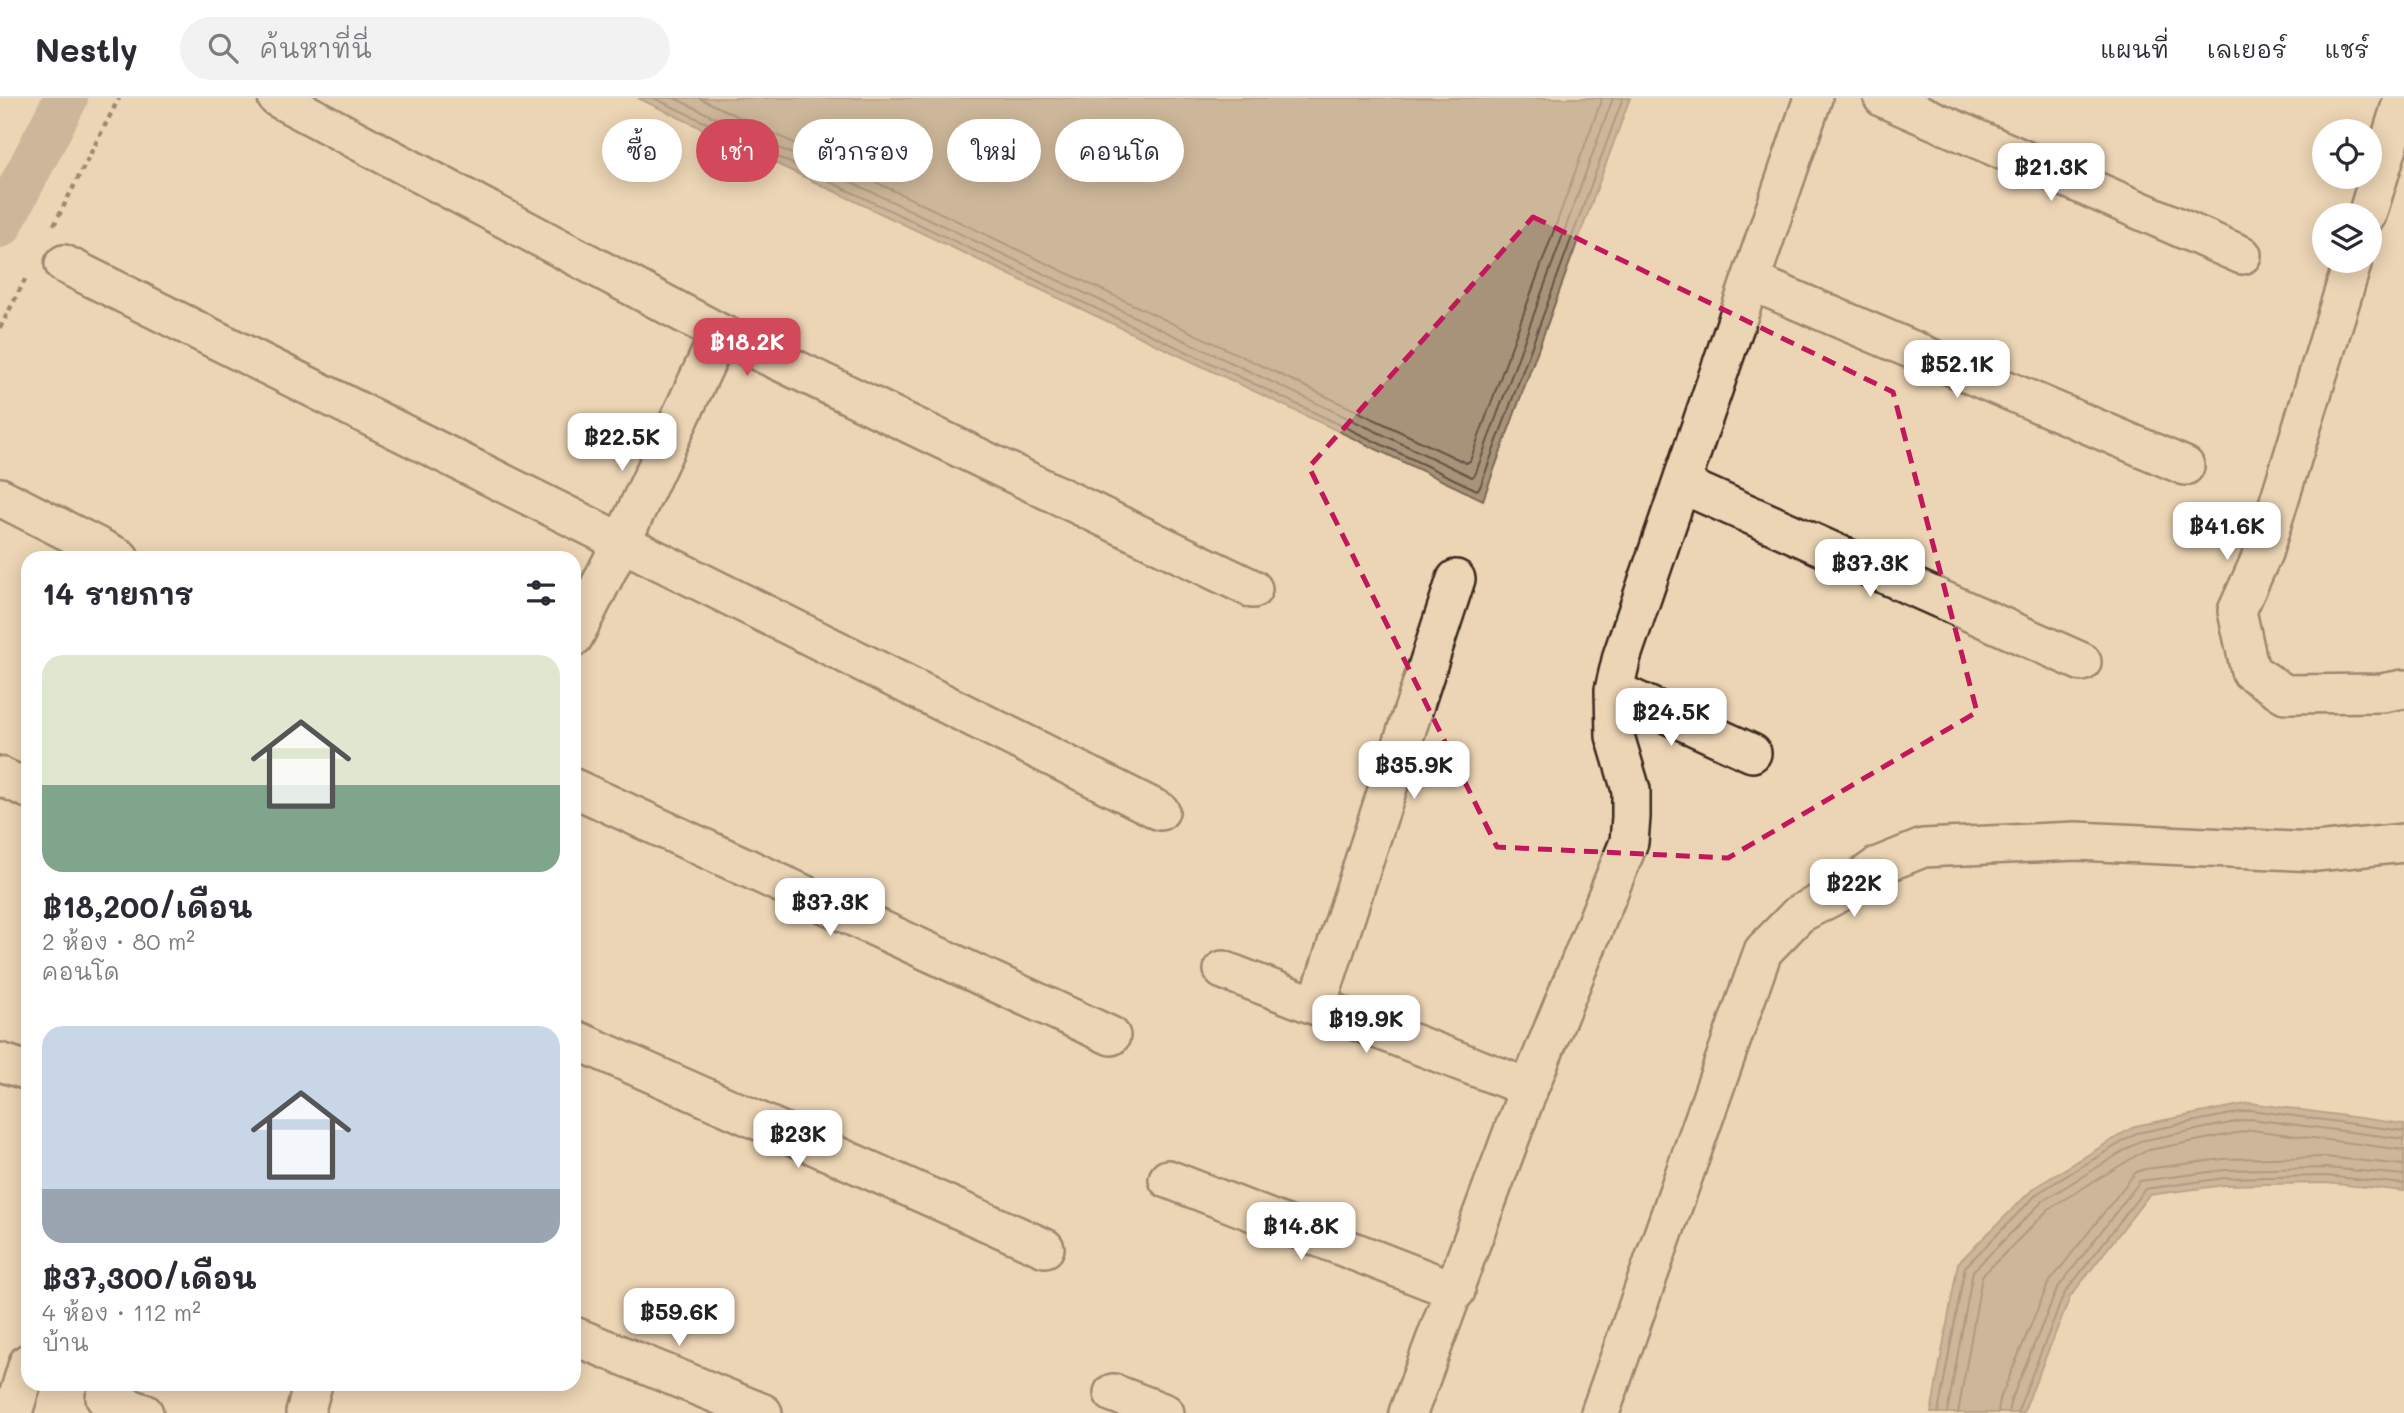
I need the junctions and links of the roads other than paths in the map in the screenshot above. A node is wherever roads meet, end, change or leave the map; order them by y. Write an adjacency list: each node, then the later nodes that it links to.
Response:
1 (277, 98): 10 (street)
2 (1813, 98): 9 (street)
3 (1884, 98): 7 (street)
4 (2403, 98): 5 (street)
5 (2371, 203)
6 (49, 254): 14 (street)
7 (2242, 255)
8 (2350, 273): 21 (street)
9 (1751, 281): 11 (street); 12 (street)
10 (720, 332): 14 (street); 17 (street)
11 (2185, 466)
12 (1681, 484): 19 (street); 20 (street)
13 (0, 497): 15 (street)
14 (621, 543): 18 (street); 26 (street)
15 (106, 551)
16 (1456, 579): 29 (street)
17 (1253, 589)
18 (581, 623)
19 (2082, 662)
20 (1614, 690): 22 (street); 34 (street)
21 (2404, 690)
22 (1752, 753)
23 (0, 776): 24 (street)
24 (21, 786)
25 (581, 791): 30 (street)
26 (1160, 811)
27 (2404, 843): 49 (street)
28 (1223, 971): 29 (street)
29 (1317, 1005): 34 (street)
30 (1111, 1036)
31 (581, 1042): 36 (street)
32 (0, 1062): 33 (street)
33 (21, 1069)
34 (1529, 1088): 37 (street)
35 (1168, 1179): 37 (street)
36 (1045, 1248)
37 (1455, 1291): 48 (street)
38 (581, 1339): 46 (street)
39 (21, 1386): 43 (street)
40 (311, 1391): 45 (street)
41 (1113, 1393): 47 (street)
42 (105, 1398): 44 (street)
43 (13, 1413)
44 (144, 1413)
45 (305, 1413)
46 (763, 1413)
47 (1165, 1413)
48 (1408, 1413)
49 (1600, 1413)

